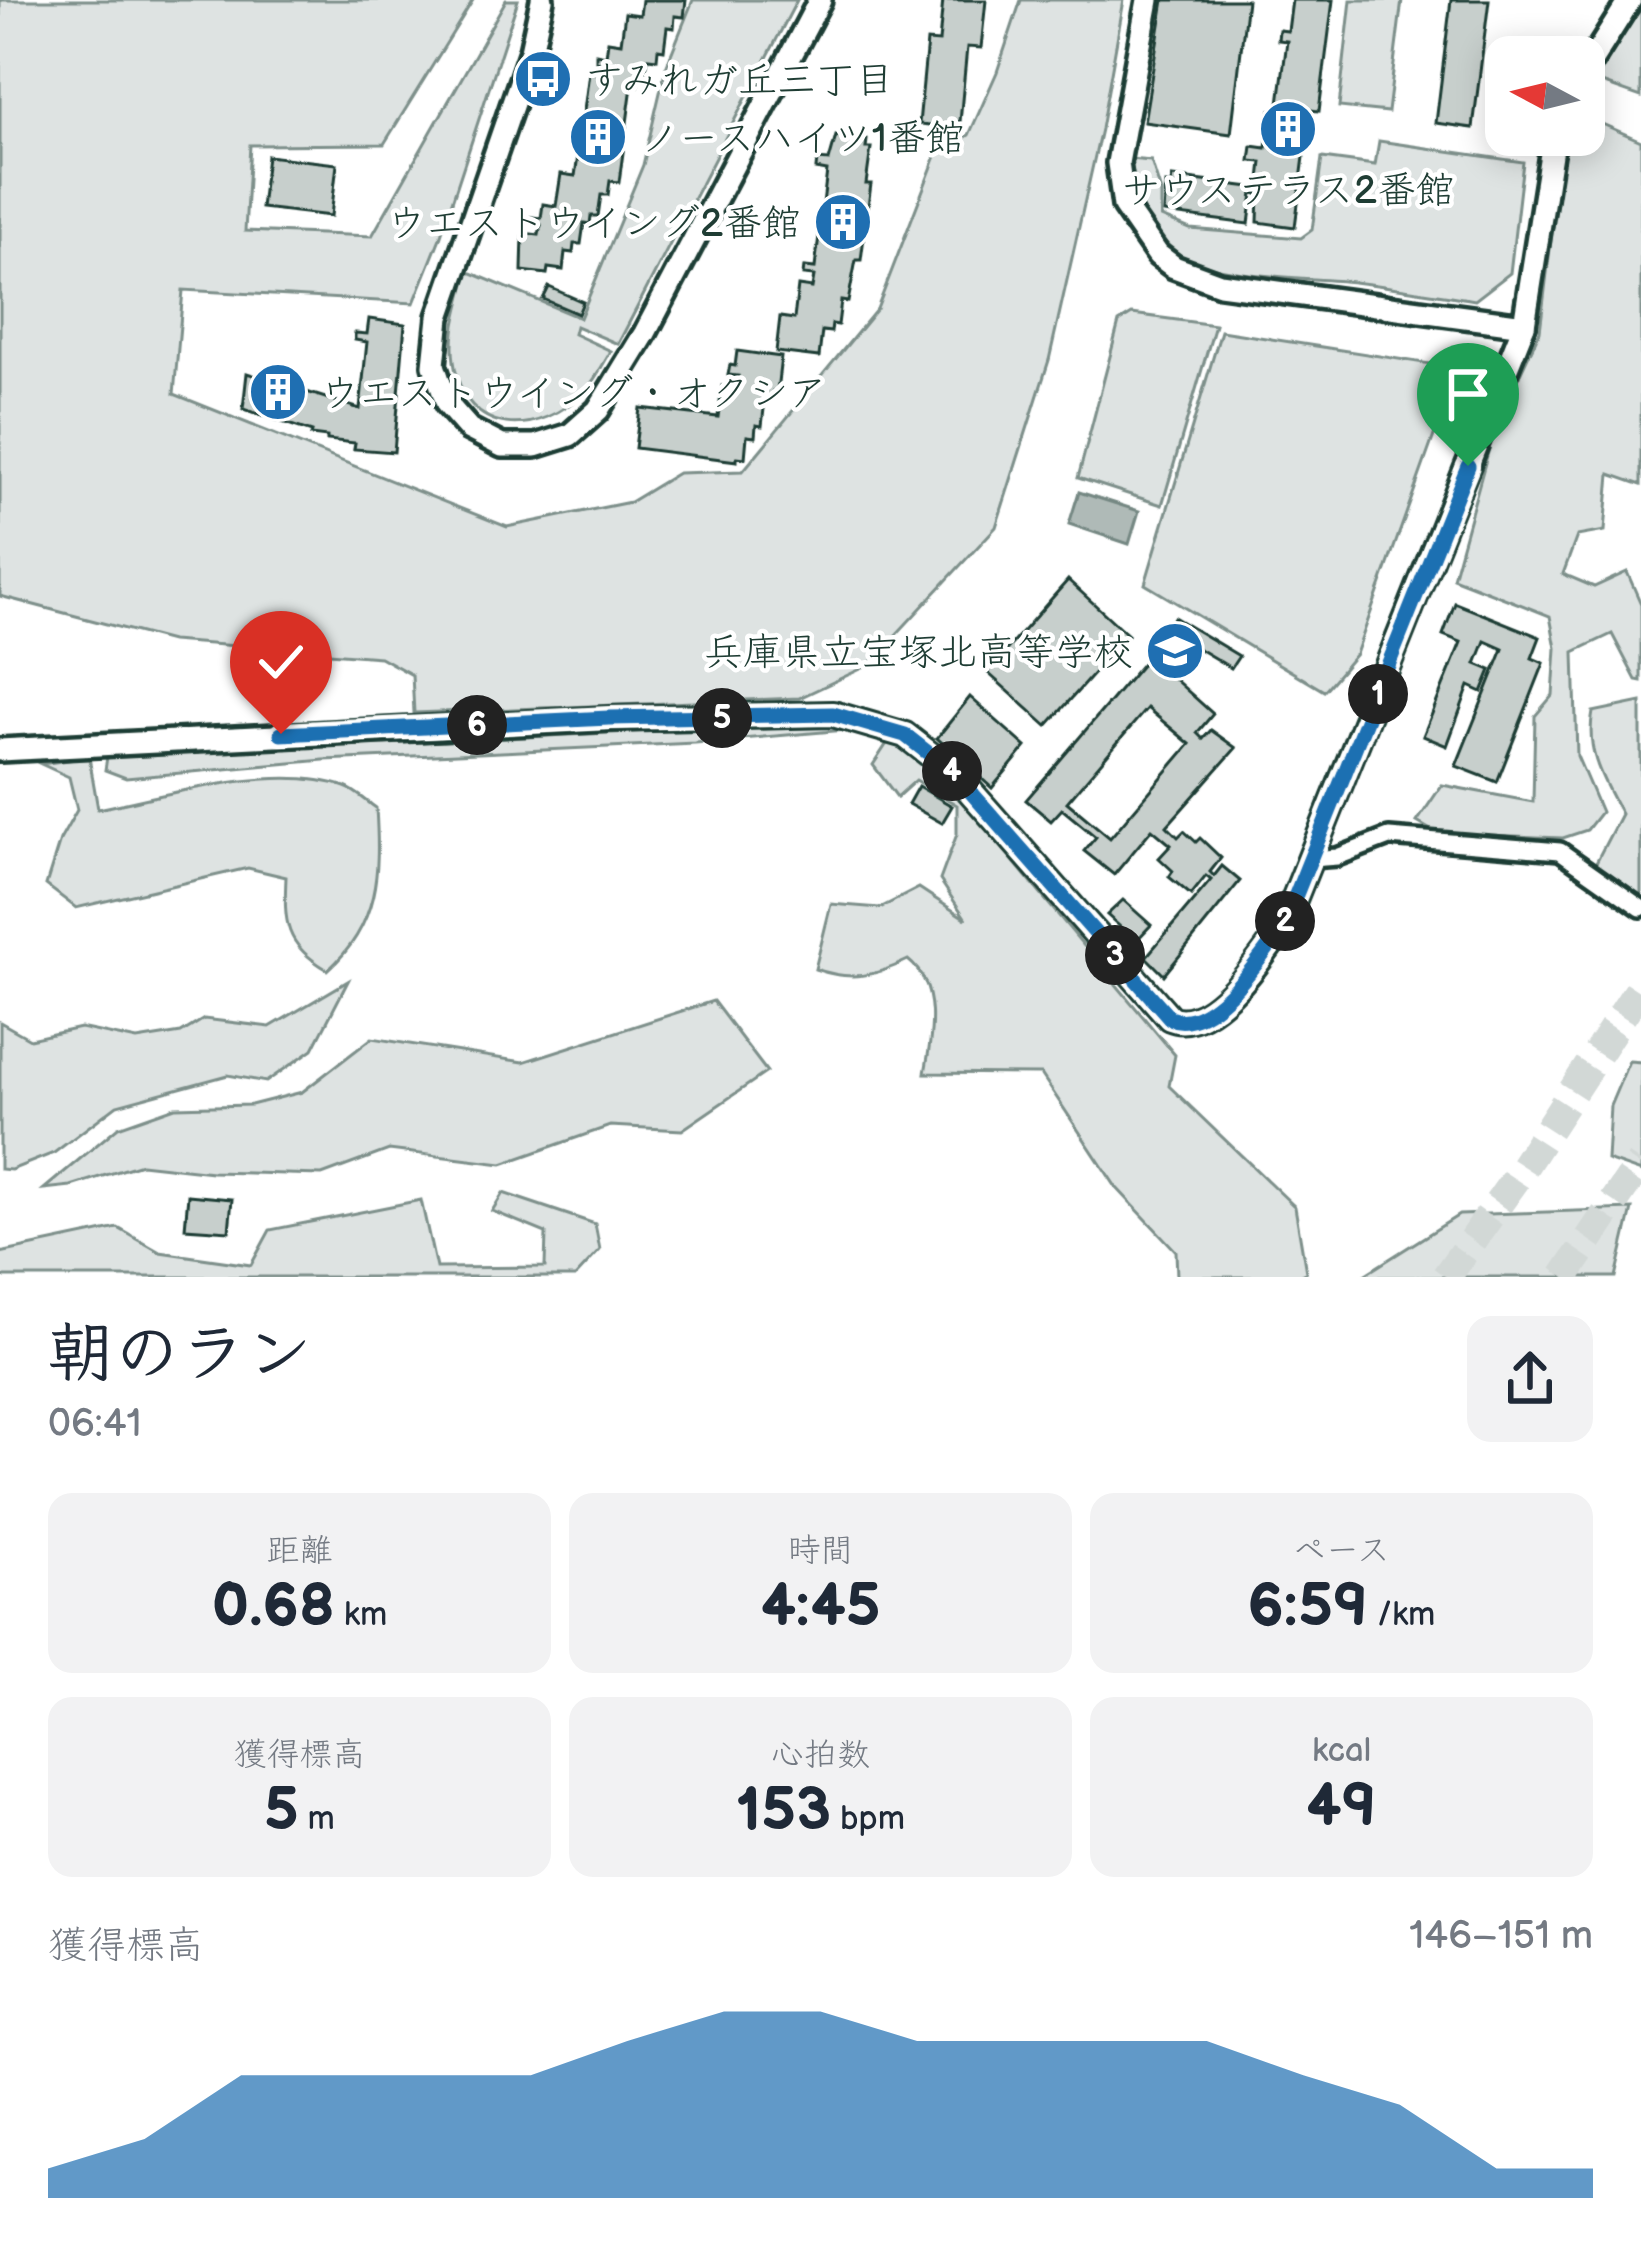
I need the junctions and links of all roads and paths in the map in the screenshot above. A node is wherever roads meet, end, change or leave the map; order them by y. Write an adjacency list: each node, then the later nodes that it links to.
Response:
1 (542, 0): 2 (street)
2 (820, 0)
3 (1148, 0): 7 (street)
4 (1630, 0): 5 (street)
5 (1605, 40)
6 (1551, 156): 7 (street)
7 (1524, 325): 9 (street)
8 (0, 750): 9 (street)
9 (1311, 860): 10 (street)
10 (1641, 908)

